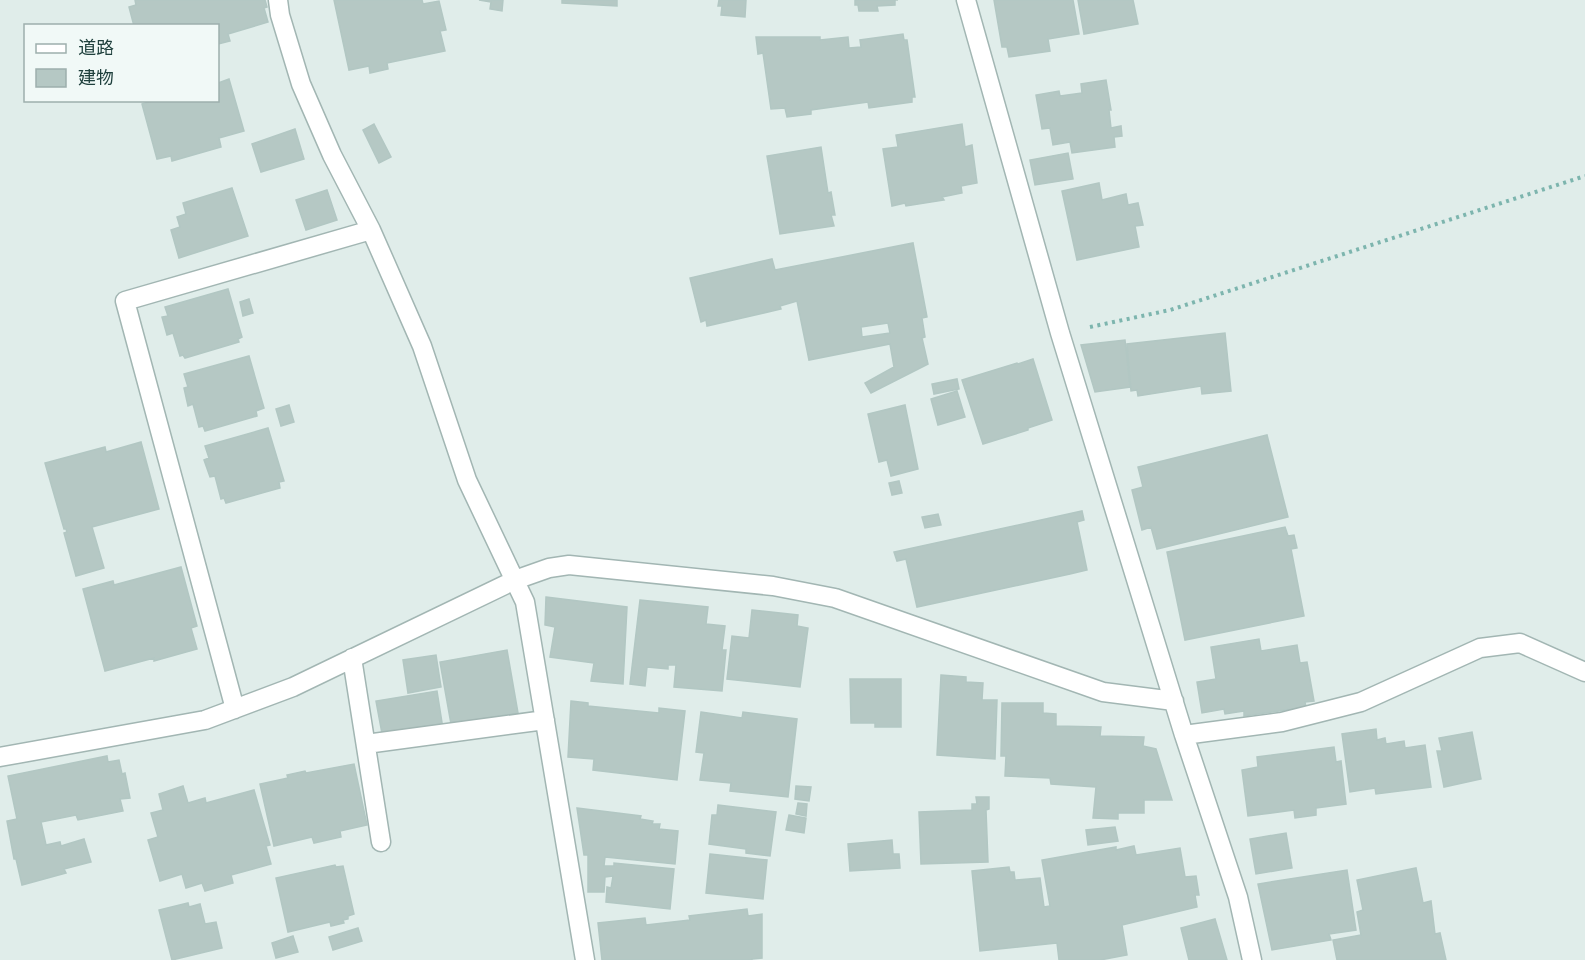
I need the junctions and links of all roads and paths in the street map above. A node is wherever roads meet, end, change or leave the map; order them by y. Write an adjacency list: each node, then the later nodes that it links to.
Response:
1 (278, 0): 4 (street)
2 (966, 0): 5 (street)
3 (1585, 176): 5 (path)
4 (370, 230): 6 (street); 10 (street)
5 (1060, 333): 9 (street)
6 (521, 578): 7 (street); 9 (street); 11 (street)
7 (352, 658): 10 (street); 13 (street)
8 (1585, 672): 12 (street)
9 (1174, 701): 12 (street)
10 (235, 709): 14 (street)
11 (545, 720): 13 (street); 16 (street)
12 (1184, 735): 17 (street)
13 (366, 744): 15 (street)
14 (0, 757)
15 (381, 842)
16 (585, 960)
17 (1252, 960)

